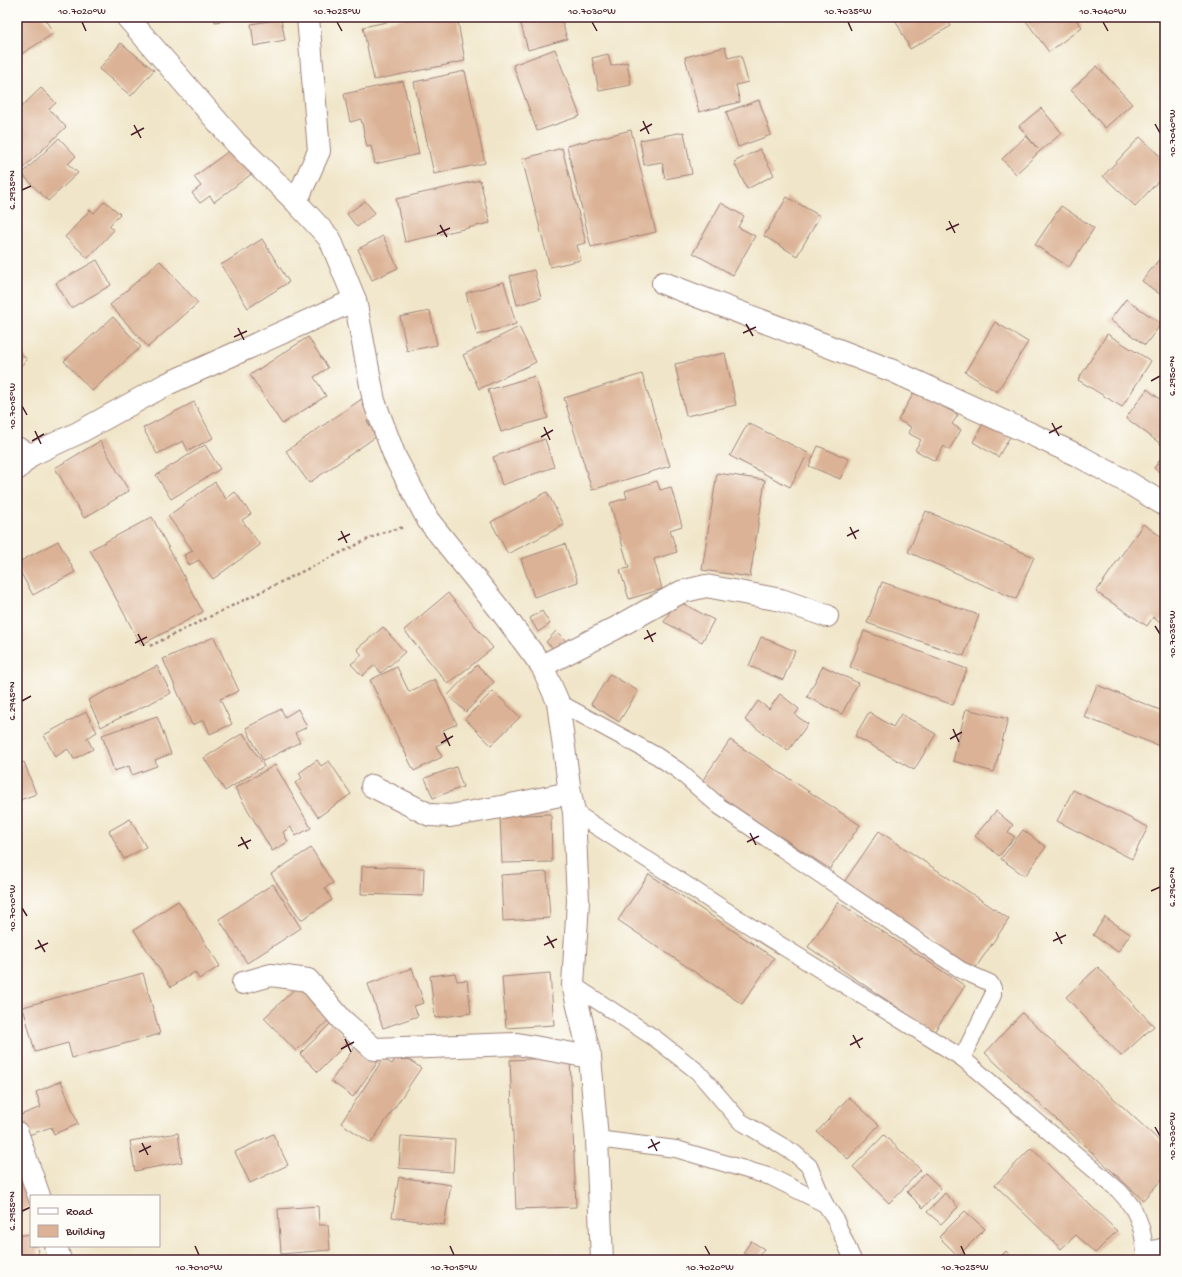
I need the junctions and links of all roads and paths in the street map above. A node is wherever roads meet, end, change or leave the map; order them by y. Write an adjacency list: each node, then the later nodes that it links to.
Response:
1 (127, 17): 3 (street)
2 (308, 17): 3 (street)
3 (296, 202): 5 (street)
4 (663, 283): 7 (street)
5 (355, 300): 6 (street); 8 (street)
6 (22, 457)
7 (1165, 505)
8 (428, 520): 10 (path); 11 (street)
9 (827, 616): 11 (street)
10 (150, 646)
11 (542, 666): 12 (street)
12 (558, 702): 14 (street); 18 (lane)
13 (372, 786): 14 (street)
14 (572, 802): 16 (street); 18 (lane)
15 (243, 983): 17 (street)
16 (573, 985): 17 (street); 22 (lane)
17 (590, 1057): 20 (street)
18 (962, 1058): 25 (lane)
19 (17, 1133): 21 (street)
20 (597, 1139): 22 (lane); 27 (street)
21 (39, 1195)
22 (825, 1204): 28 (lane)
23 (1165, 1246): 25 (lane)
24 (56, 1247): 26 (street)
25 (1145, 1255)
26 (60, 1260)
27 (602, 1260)
28 (853, 1260)

